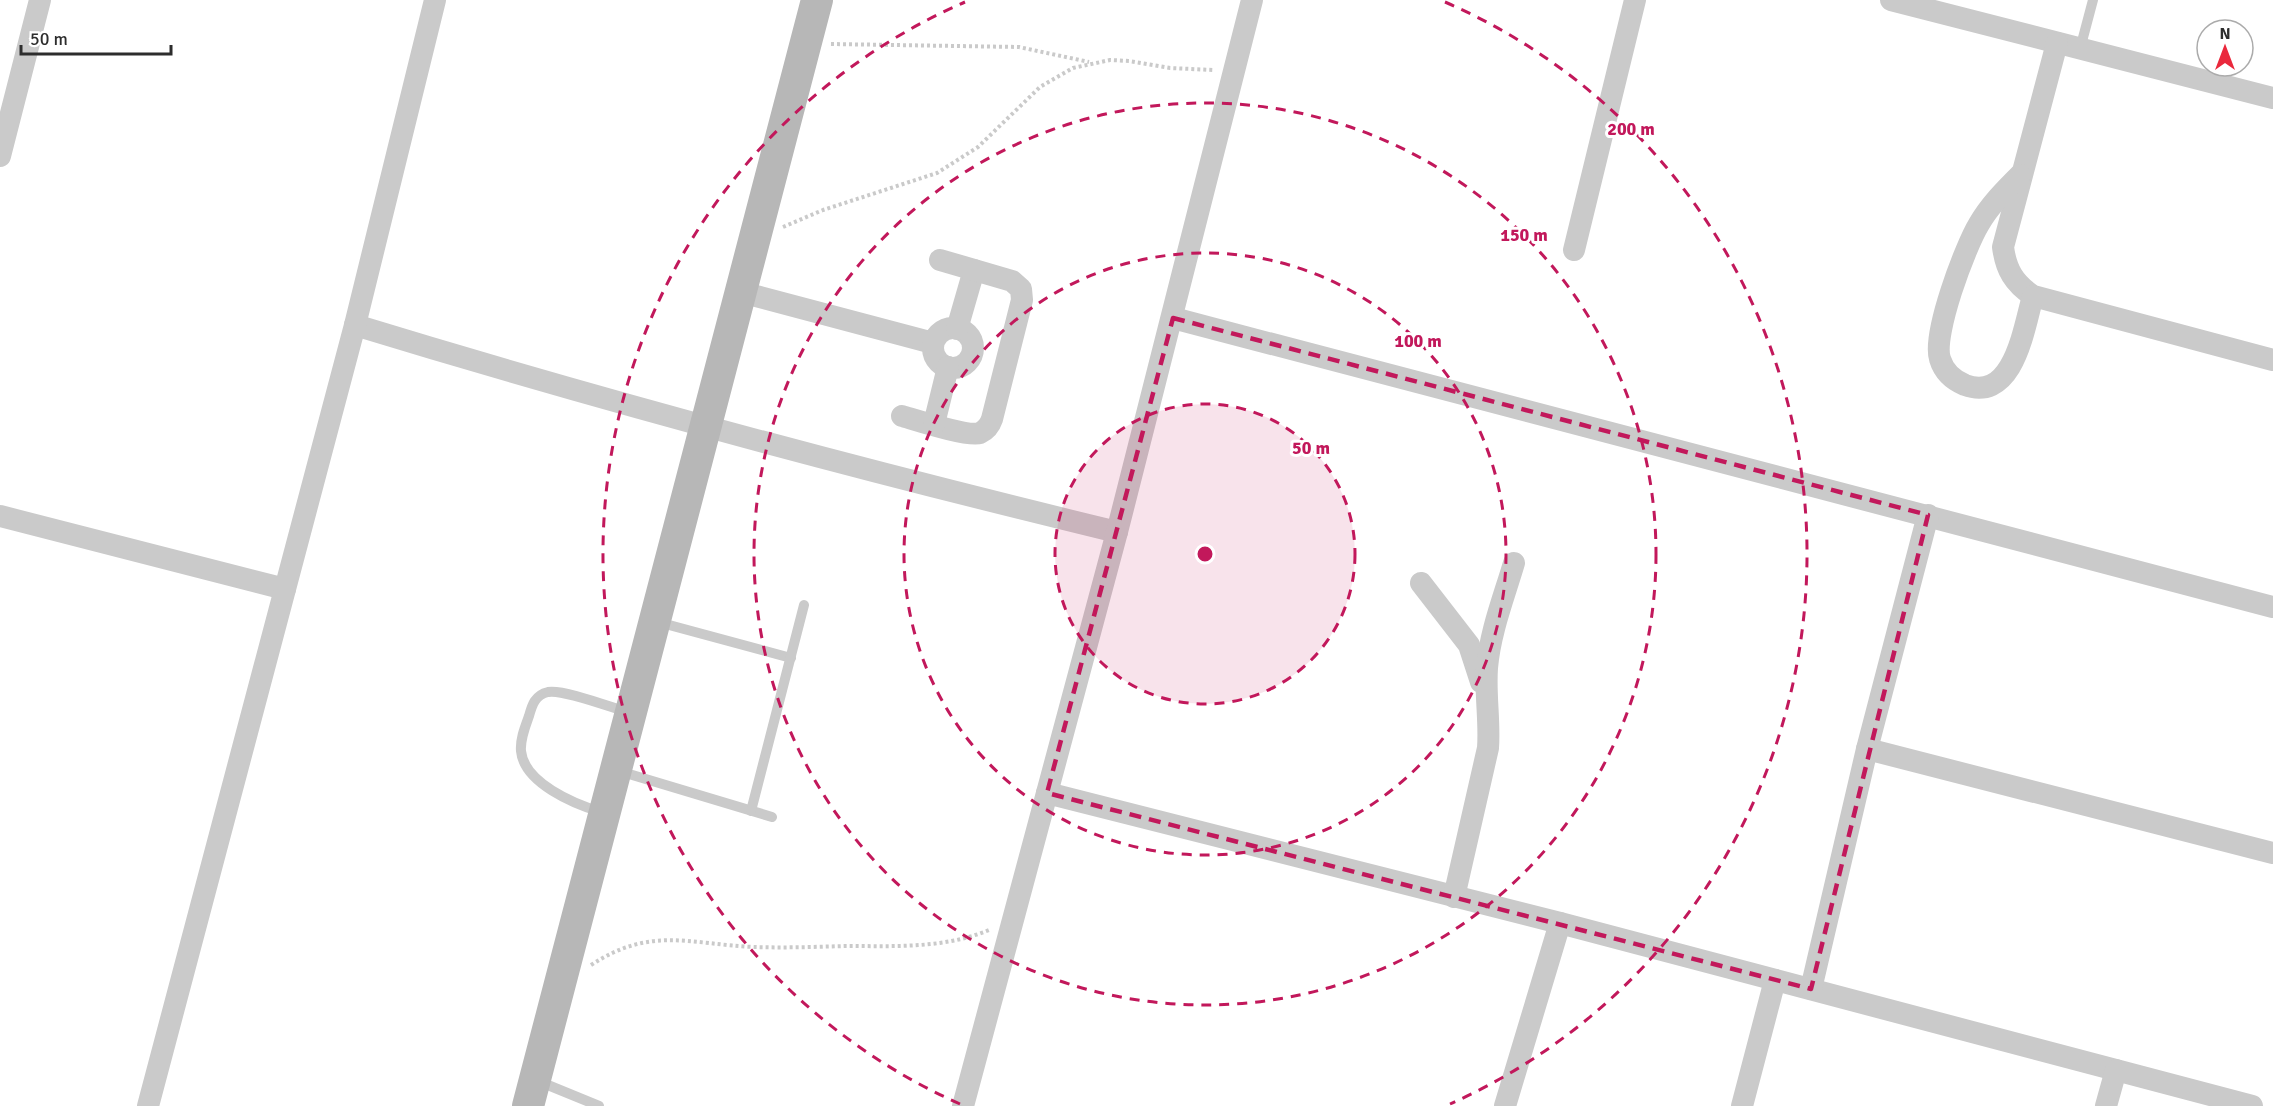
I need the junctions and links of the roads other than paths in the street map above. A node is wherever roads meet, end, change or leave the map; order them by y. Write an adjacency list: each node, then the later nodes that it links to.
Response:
1 (40, 0): 11 (street)
2 (435, 0): 19 (street)
3 (817, 0): 16 (street)
4 (1252, 0): 18 (street)
5 (1635, 0): 13 (street)
6 (1891, 0): 8 (street)
7 (2093, 0): 9 (lane)
8 (2057, 43): 9 (street); 12 (street)
9 (2080, 49): 10 (street)
10 (2273, 98)
11 (0, 156)
12 (2021, 174): 17 (street); 17 (street)
13 (1574, 250)
14 (940, 260): 15 (street)
15 (974, 270): 20 (street); 24 (street)
16 (741, 292): 21 (street); 28 (street)
17 (2033, 296): 23 (street)
18 (1173, 318): 29 (street); 31 (street)
19 (355, 325): 28 (street); 34 (street)
20 (957, 329): 21 (street); 22 (street)
21 (933, 343): 25 (street)
22 (972, 353): 24 (street); 25 (street)
23 (2273, 360)
24 (1007, 362): 27 (street)
25 (948, 367): 27 (street)
26 (902, 416): 27 (street)
27 (934, 424)
28 (705, 427): 31 (street); 37 (street)
29 (1928, 515): 36 (street); 41 (street)
30 (0, 516): 34 (street)
31 (1117, 532): 43 (street)
32 (1515, 563): 39 (street)
33 (1420, 584): 39 (street)
34 (285, 589): 54 (street)
35 (804, 605): 38 (lane)
36 (2273, 607)
37 (655, 621): 38 (lane); 40 (street)
38 (791, 658): 44 (lane)
39 (1488, 706): 48 (street)
40 (631, 713): 42 (street); 45 (lane)
41 (1867, 749): 47 (street); 51 (street)
42 (616, 771): 44 (lane); 45 (street)
43 (1047, 794): 48 (street); 56 (street)
44 (751, 811): 46 (lane)
45 (604, 813): 53 (street)
46 (772, 818)
47 (2273, 853)
48 (1454, 897): 49 (street)
49 (1560, 923): 50 (street); 57 (street)
50 (1775, 980): 51 (street); 58 (street)
51 (1810, 989): 52 (street)
52 (2116, 1070): 59 (street); 60 (street)
53 (531, 1093): 55 (lane)
54 (148, 1106)
55 (599, 1106)
56 (963, 1106)
57 (1505, 1106)
58 (1742, 1106)
59 (2106, 1106)
60 (2252, 1106)

